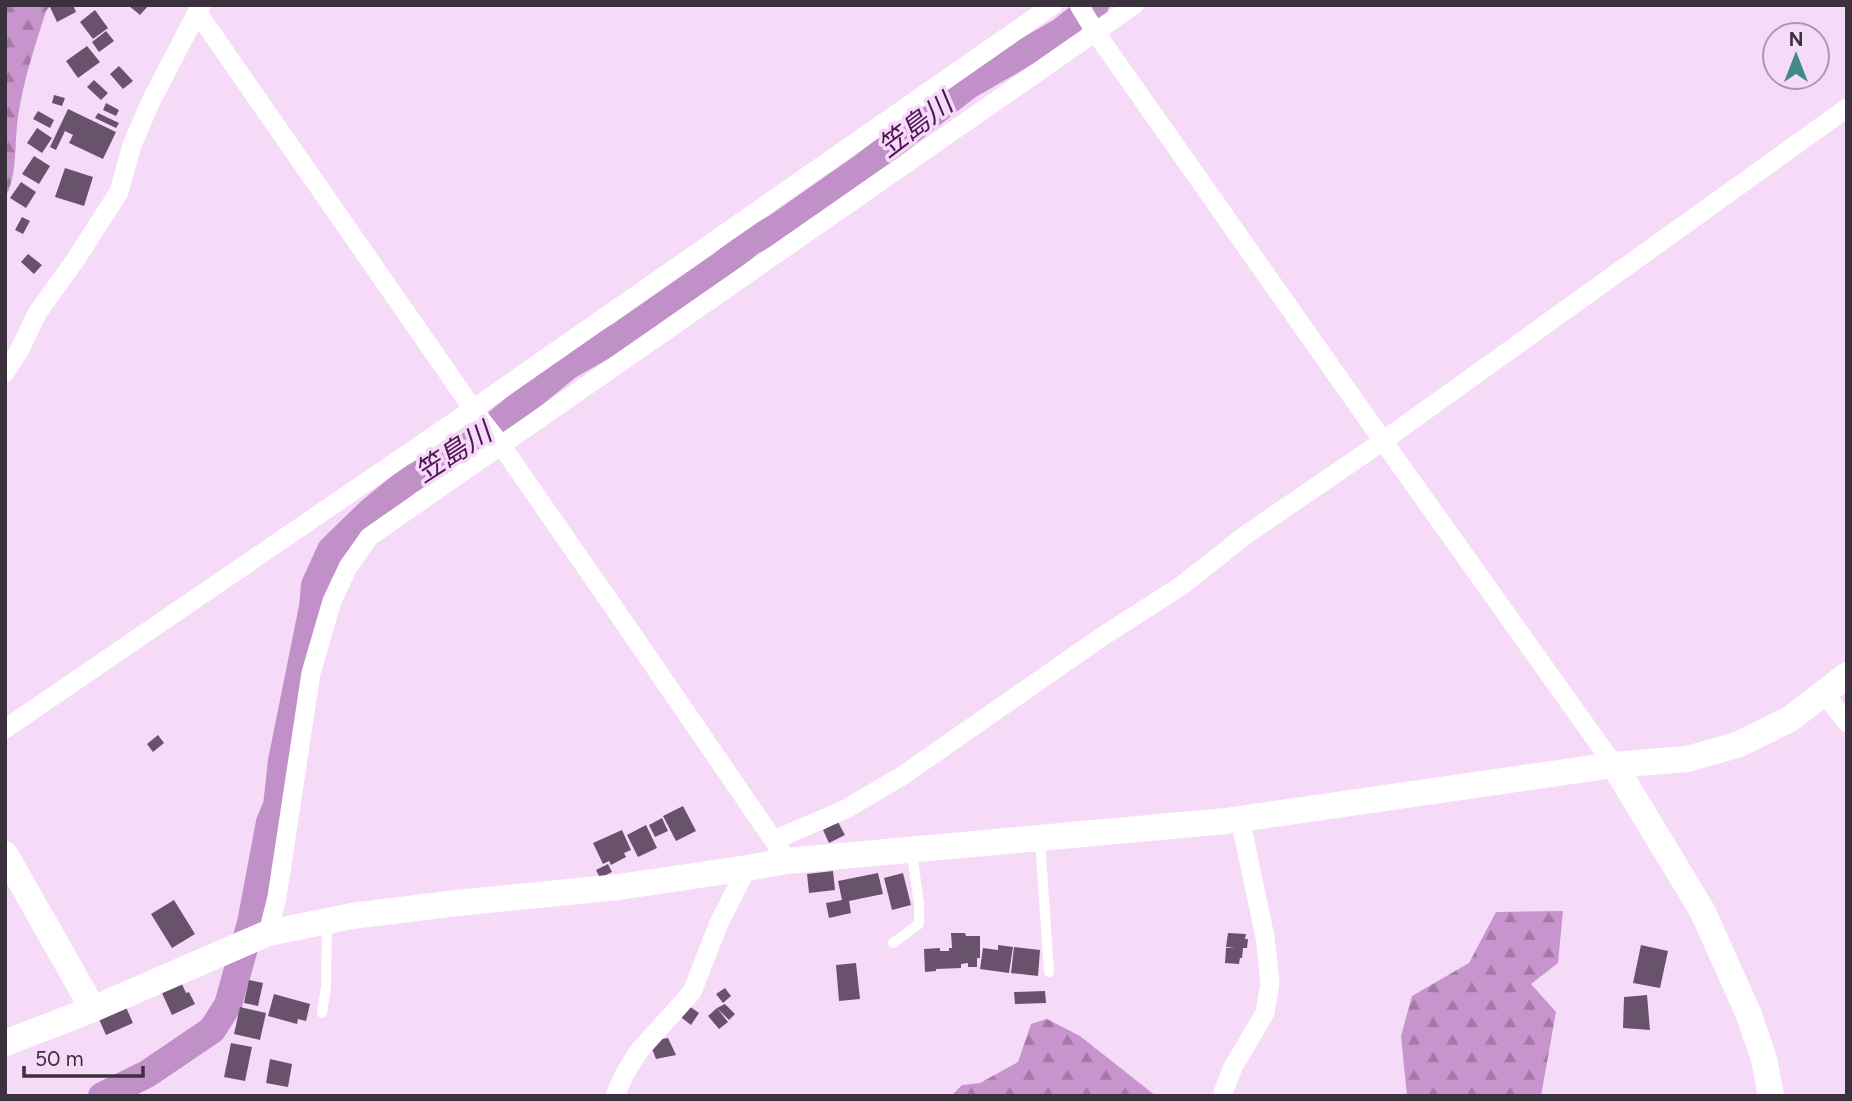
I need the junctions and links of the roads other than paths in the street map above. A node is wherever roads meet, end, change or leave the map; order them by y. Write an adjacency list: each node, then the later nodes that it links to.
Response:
1 (1053, 5): 8 (street)
2 (1079, 5): 5 (street)
3 (1134, 5): 5 (street)
4 (199, 9): 7 (street); 8 (street)
5 (1096, 33): 9 (street); 10 (street)
6 (1847, 108): 9 (street)
7 (5, 373)
8 (473, 409): 10 (street); 14 (street)
9 (1383, 442): 15 (street); 19 (street)
10 (500, 445): 19 (street); 23 (street)
11 (1847, 675): 12 (street)
12 (1824, 693): 13 (street); 15 (street)
13 (1847, 723)
14 (5, 729)
15 (1614, 765): 16 (street); 31 (street)
16 (1240, 819): 17 (street); 29 (street)
17 (1040, 837): 18 (street); 25 (lane)
18 (911, 849): 19 (street); 24 (lane)
19 (781, 850): 21 (street)
20 (5, 854): 26 (street)
21 (747, 869): 22 (street); 30 (street)
22 (327, 921): 23 (street); 27 (lane)
23 (268, 933): 26 (street)
24 (893, 943)
25 (1049, 972)
26 (93, 1009): 28 (street)
27 (322, 1013)
28 (5, 1043)
29 (1223, 1093)
30 (615, 1096)
31 (1771, 1096)

